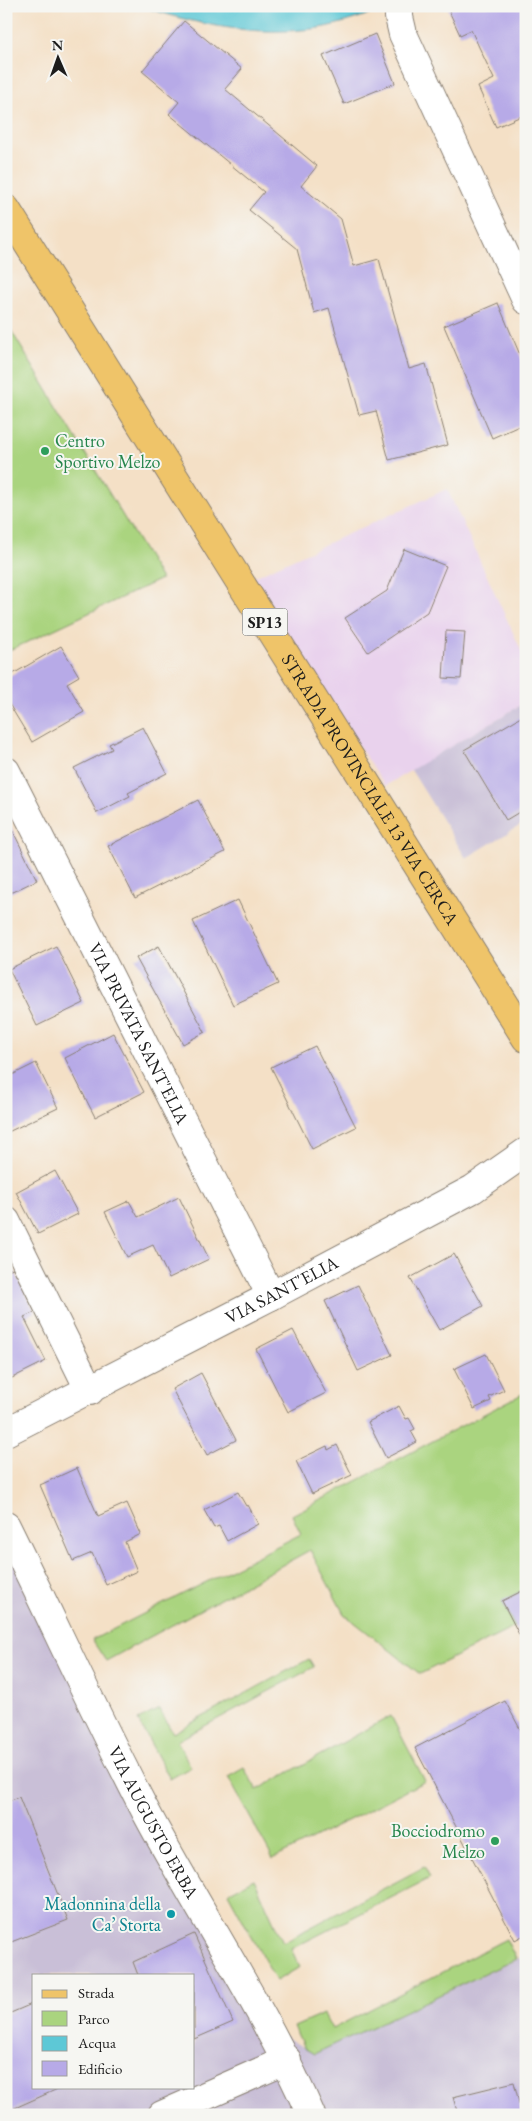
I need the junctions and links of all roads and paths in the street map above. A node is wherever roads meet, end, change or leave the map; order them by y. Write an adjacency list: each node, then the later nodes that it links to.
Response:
1 (399, 7): 3 (street)
2 (6, 210): 5 (main road, STRADA PROVINCIALE 13 VIA CERCA / SP13)
3 (526, 300)
4 (6, 771): 10 (street, VIA PRIVATA SANT'ELIA)
5 (525, 1036)
6 (526, 1152): 8 (street, VIA SANT'ELIA)
7 (526, 1173): 8 (street, VIA SANT'ELIA)
8 (473, 1189): 10 (street, VIA SANT'ELIA)
9 (6, 1221): 11 (street)
10 (271, 1296): 11 (street, VIA SANT'ELIA)
11 (90, 1391): 12 (street, VIA SANT'ELIA)
12 (6, 1432)
13 (6, 1526): 14 (street, VIA AUGUSTO ERBA)
14 (286, 2060): 15 (street); 16 (street, VIA AUGUSTO ERBA)
15 (162, 2115)
16 (311, 2115)

